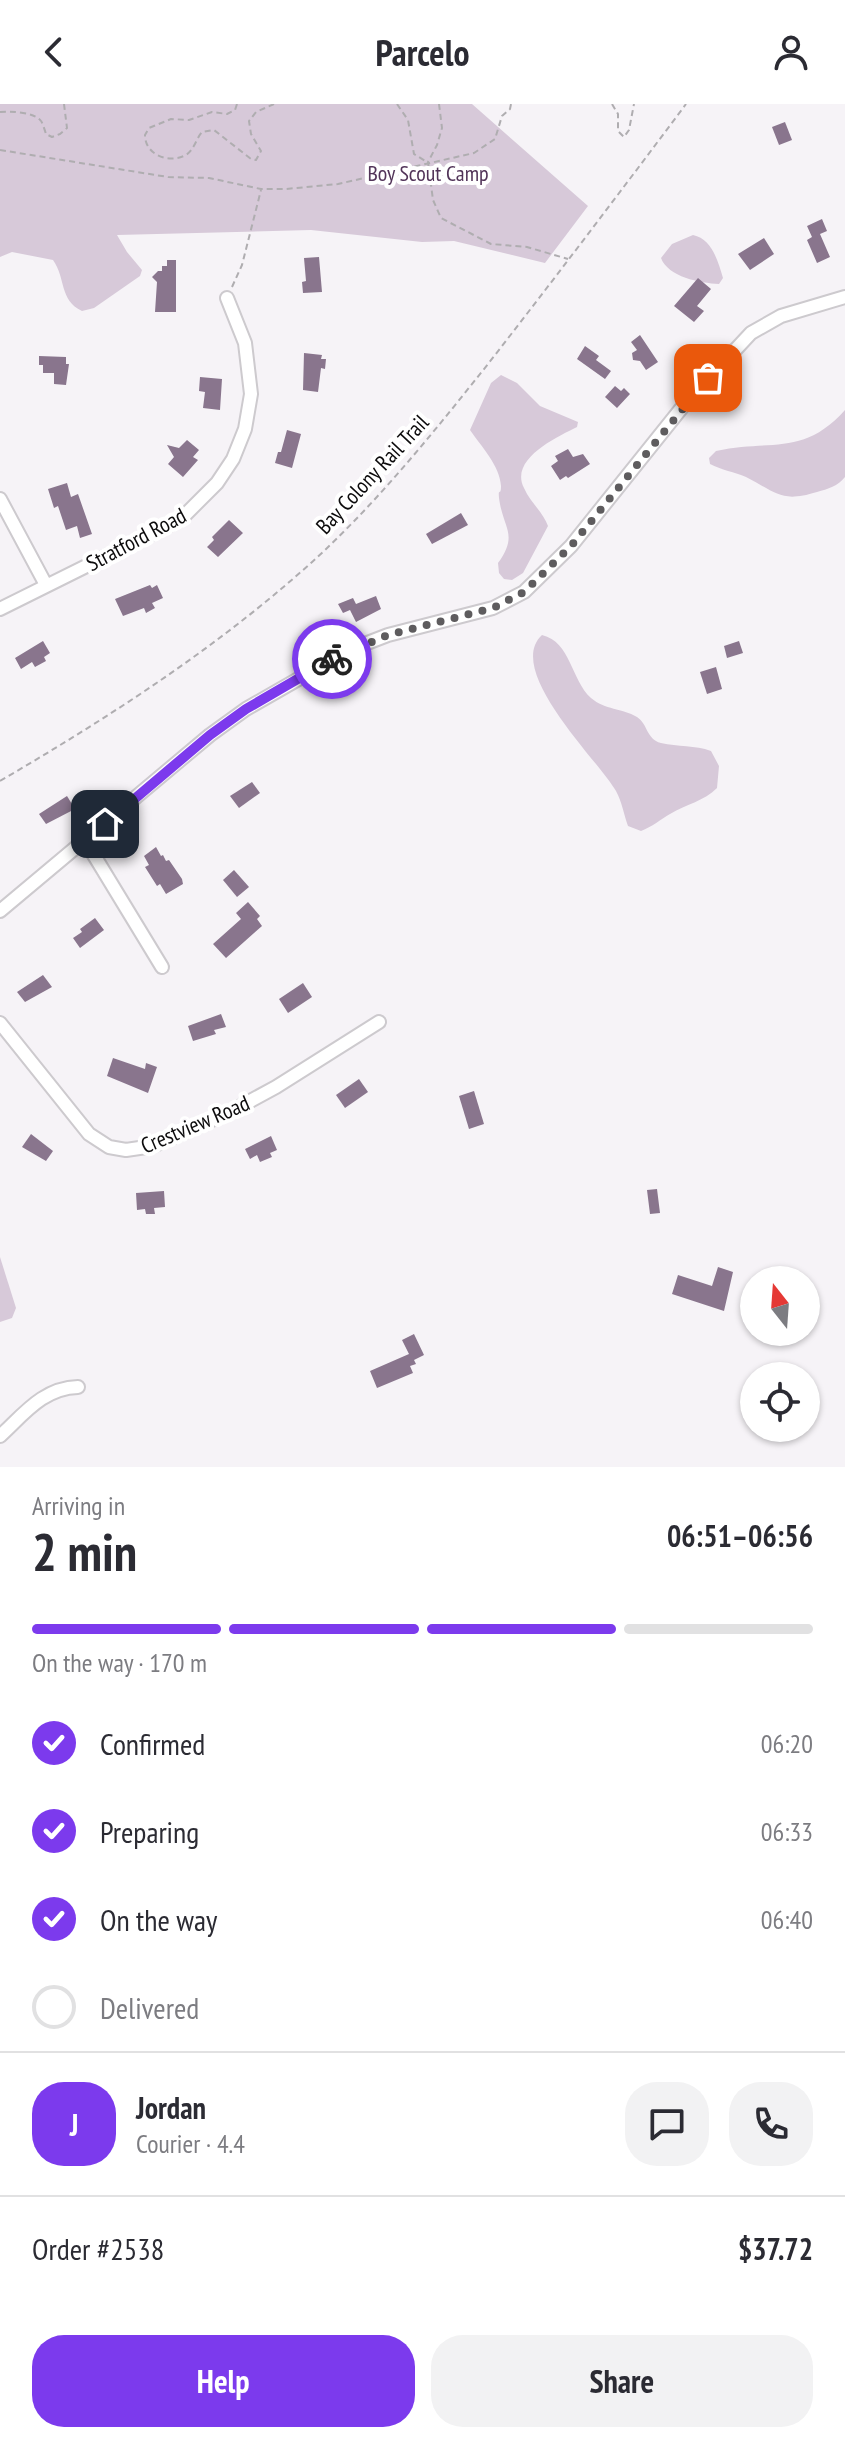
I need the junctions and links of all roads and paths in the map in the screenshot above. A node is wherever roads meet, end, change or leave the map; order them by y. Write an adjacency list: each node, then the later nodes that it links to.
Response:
1 (64, 104): 10 (path)
2 (237, 104): 3 (path)
3 (274, 104)
4 (397, 104): 12 (path)
5 (439, 104): 12 (path)
6 (511, 104): 12 (path)
7 (612, 104): 8 (path)
8 (634, 104)
9 (686, 104): 14 (path, Bay Colony Rail Trail)
10 (0, 112)
11 (0, 150): 13 (path)
12 (428, 162): 13 (path); 14 (path)
13 (261, 189): 16 (path)
14 (569, 260): 20 (path, Bay Colony Rail Trail)
15 (845, 297): 21 (street)
16 (227, 298): 18 (street, Stratford Road)
17 (0, 499): 18 (street)
18 (46, 585): 19 (street, Stratford Road)
19 (0, 609)
20 (0, 781)
21 (86, 842): 22 (street); 23 (street)
22 (0, 911)
23 (162, 967)
24 (379, 1022): 25 (street, Crestview Road)
25 (0, 1023)
26 (78, 1387): 27 (street)
27 (0, 1436)

